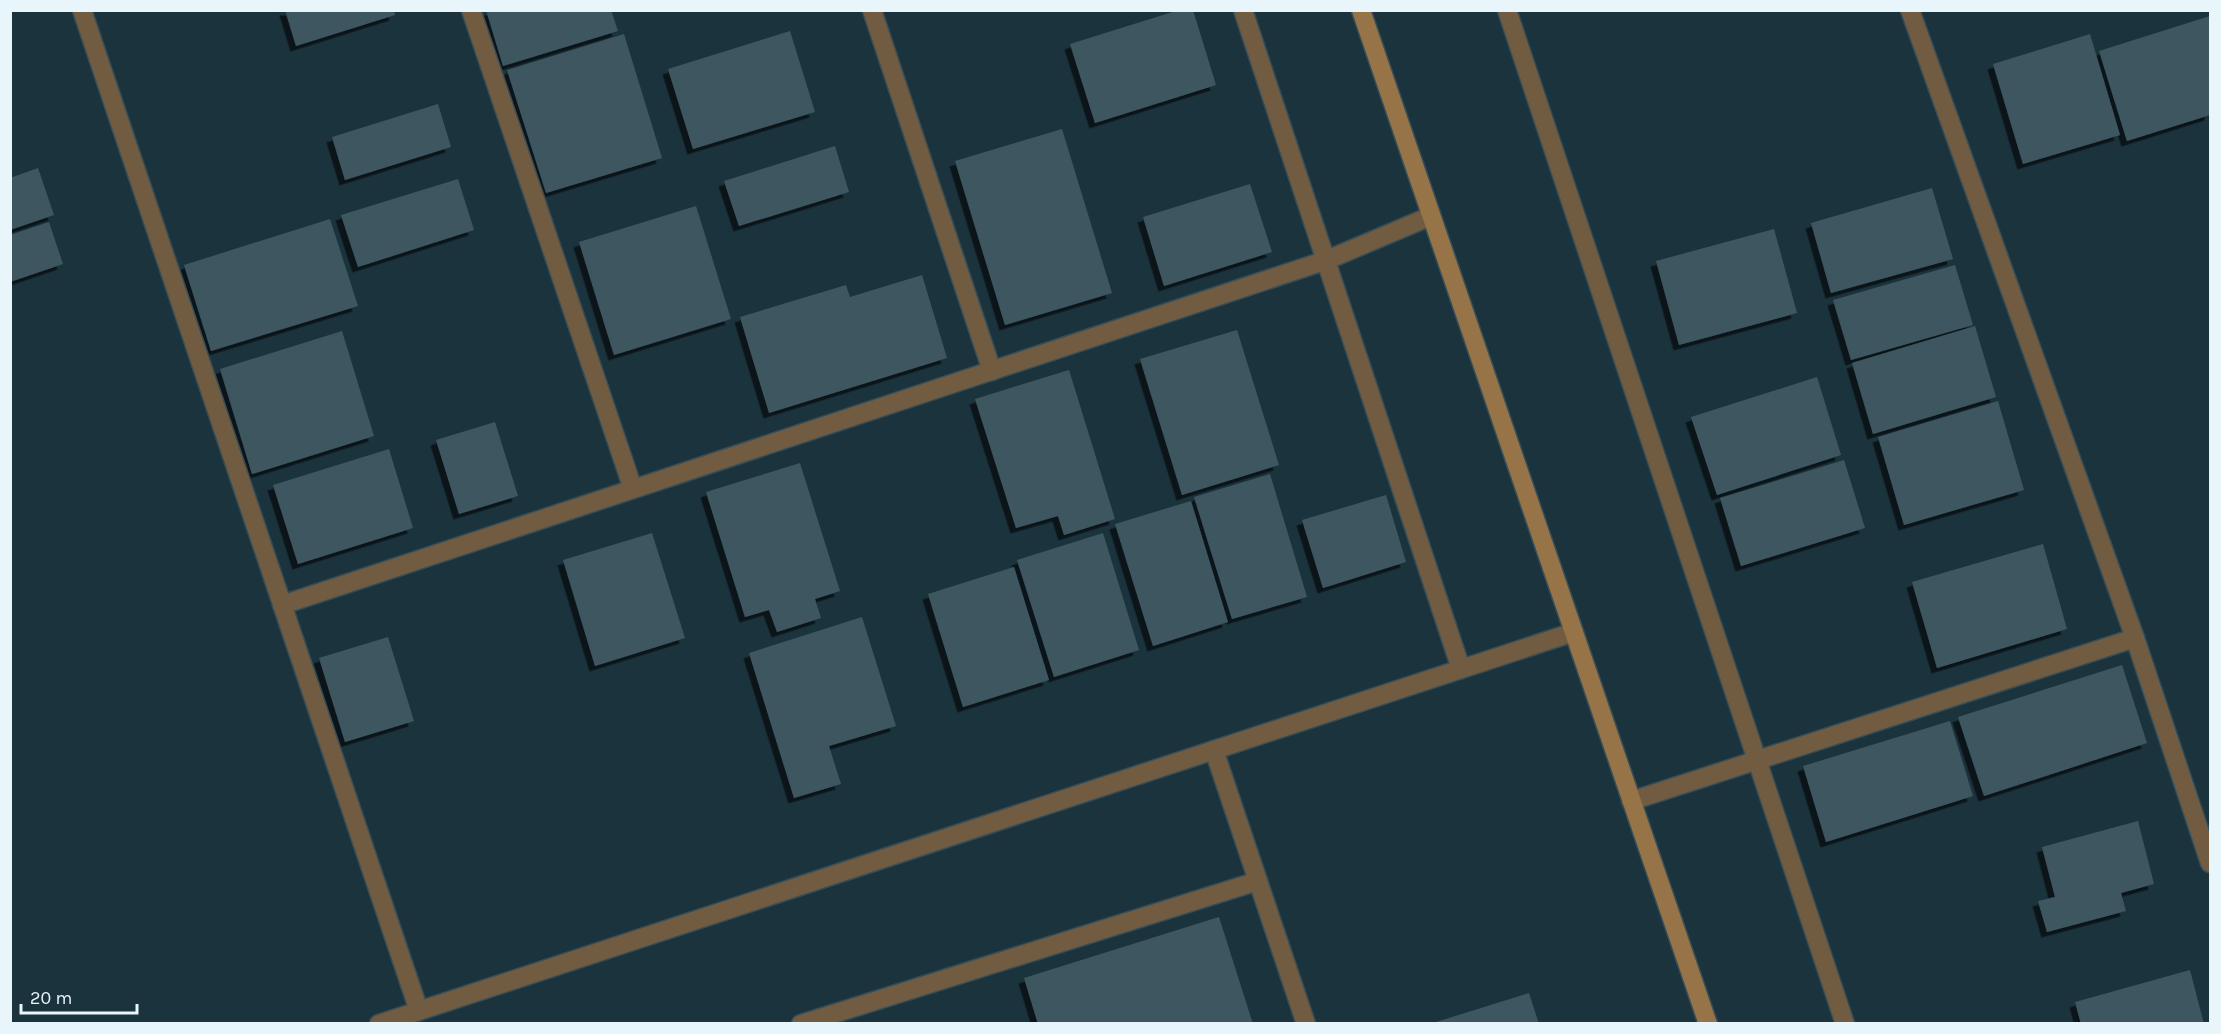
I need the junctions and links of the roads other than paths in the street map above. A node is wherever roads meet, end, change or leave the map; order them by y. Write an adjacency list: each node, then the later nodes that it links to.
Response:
1 (82, 10): 12 (street)
2 (471, 10): 11 (street)
3 (872, 10): 10 (street)
4 (1243, 10): 9 (street)
5 (1360, 10): 8 (street)
6 (1507, 10): 17 (street)
7 (1910, 10): 14 (street)
8 (1431, 216): 9 (street); 13 (street)
9 (1327, 260): 10 (street); 15 (street)
10 (992, 371): 11 (street)
11 (633, 489): 12 (street)
12 (282, 605): 21 (street)
13 (1574, 632): 15 (street); 18 (street)
14 (2135, 638): 17 (street); 19 (street)
15 (1461, 669): 16 (street)
16 (1214, 750): 20 (street); 21 (street)
17 (1757, 761): 18 (street); 26 (street)
18 (1631, 801): 25 (street)
19 (2211, 863)
20 (1258, 881): 23 (street); 24 (street)
21 (419, 1011): 22 (street)
22 (379, 1023)
23 (801, 1023)
24 (1306, 1023)
25 (1707, 1023)
26 (1845, 1023)

